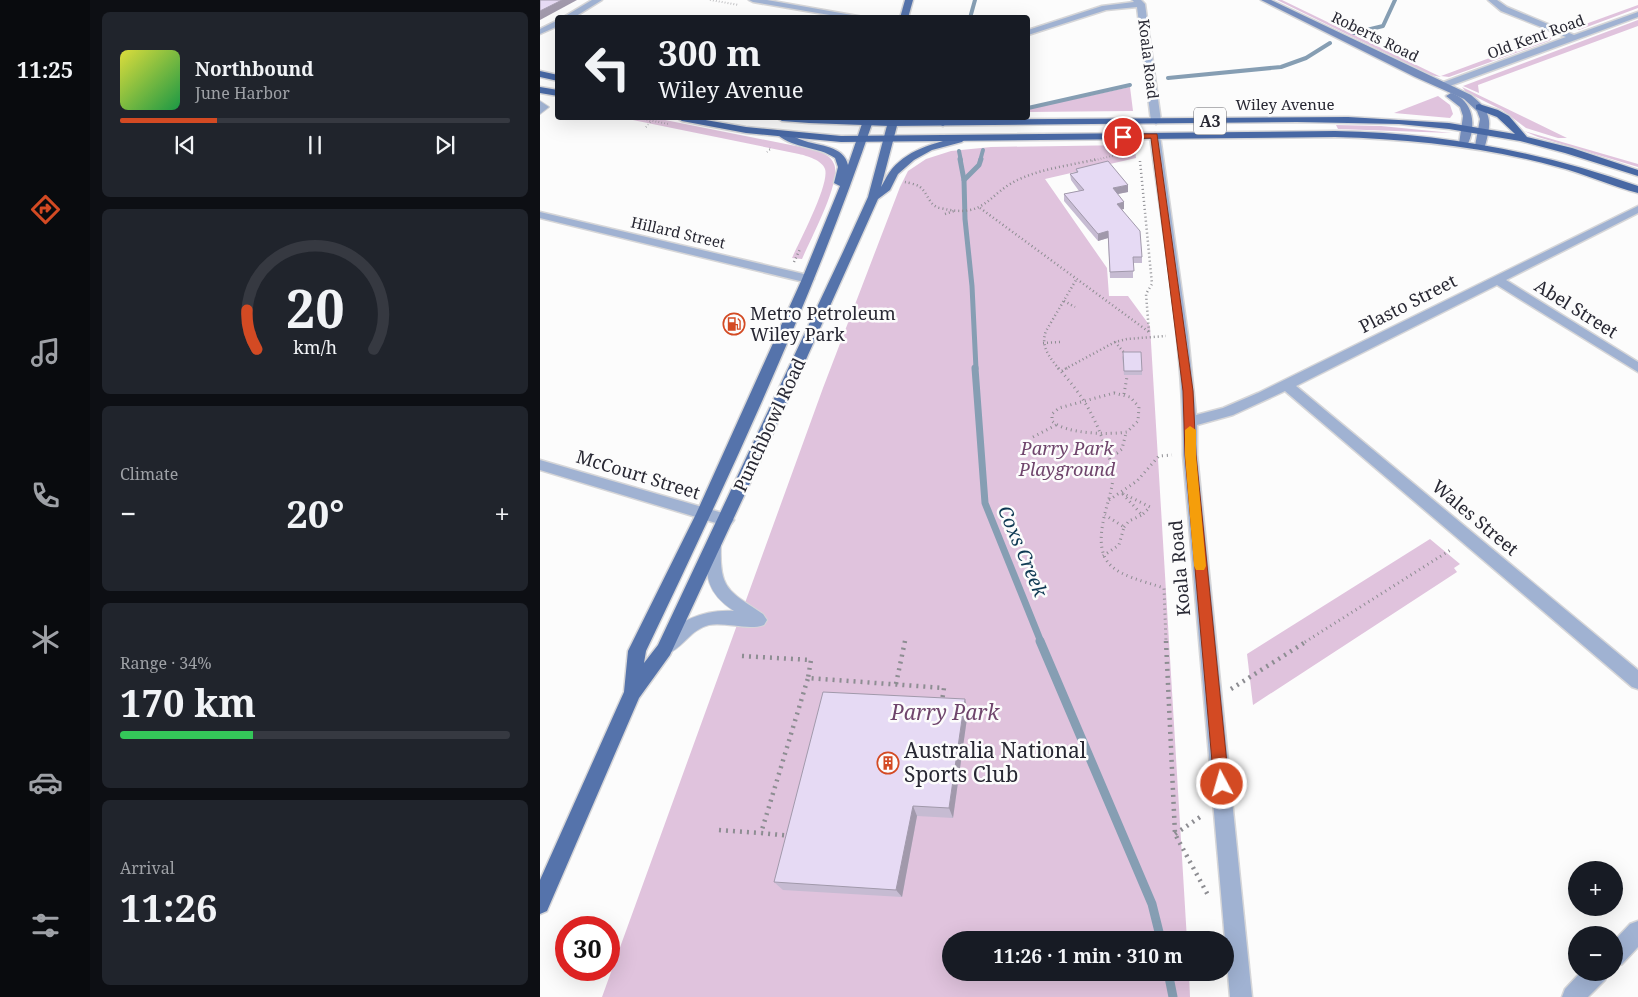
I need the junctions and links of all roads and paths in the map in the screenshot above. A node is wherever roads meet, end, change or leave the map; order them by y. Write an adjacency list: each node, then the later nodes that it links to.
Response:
1 (598, 0): 8 (street)
2 (753, 0): 9 (street)
3 (909, 0): 10 (main road)
4 (1265, 0): 16 (main road, Roberts Road)
5 (1492, 0): 14 (street)
6 (1141, 2): 13 (street); 32 (street, Koala Road)
7 (1638, 14): 14 (street, Old Kent Road)
8 (571, 15)
9 (846, 15)
10 (905, 15)
11 (555, 24): 12 (street)
12 (540, 32)
13 (1030, 32)
14 (1575, 38): 18 (street, Old Kent Road)
15 (540, 74): 17 (highway)
16 (1418, 75): 18 (main road, Roberts Road); 35 (main road, Roberts Road)
17 (555, 77)
18 (1444, 85): 22 (main road, Roberts Road)
19 (540, 90): 20 (highway)
20 (555, 92)
21 (540, 104): 23 (lane)
22 (1479, 107): 36 (main road); 42 (highway)
23 (540, 111)
24 (651, 120): 30 (path); 34 (path)
25 (806, 120): 31 (highway, A3)
26 (821, 120): 31 (main road)
27 (868, 120): 28 (highway, A3); 31 (highway, A3); 39 (main road, Punchbowl Road)
28 (893, 120): 33 (highway, Wiley Avenue / A3); 40 (main road, Punchbowl Road)
29 (935, 120): 33 (main road)
30 (680, 121): 37 (highway, A3)
31 (818, 121)
32 (1156, 121): 33 (highway, Wiley Avenue / A3); 35 (highway, Wiley Avenue / A3)
33 (943, 123)
34 (646, 127)
35 (1468, 129): 36 (highway, A3); 43 (main road, Roberts Road)
36 (1484, 132): 42 (highway, A3); 44 (main road)
37 (783, 134): 39 (highway, A3); 52 (main road)
38 (1154, 136): 41 (highway, Wiley Avenue / A3); 43 (highway, Wiley Avenue / A3); 66 (street, Koala Road)
39 (862, 139): 40 (highway, A3); 52 (main road, Punchbowl Road)
40 (889, 139): 41 (highway, Wiley Avenue / A3); 53 (main road, Punchbowl Road)
41 (959, 140): 53 (main road)
42 (1524, 140): 49 (highway, A3)
43 (1464, 144): 44 (highway, A3)
44 (1480, 146): 51 (highway, A3)
45 (764, 147): 46 (path)
46 (768, 148)
47 (1129, 152): 54 (path)
48 (1139, 153): 62 (path)
49 (1638, 173)
50 (898, 181): 56 (path)
51 (1638, 190)
52 (842, 196): 61 (main road, Punchbowl Road)
53 (873, 197): 88 (main road, Punchbowl Road)
54 (979, 209): 56 (path); 62 (path)
55 (1638, 209): 63 (street, Plasto Street)
56 (955, 211): 57 (path)
57 (946, 214)
58 (540, 215): 60 (street, Hillard Street)
59 (800, 249): 60 (path)
60 (789, 275): 61 (street, Hillard Street)
61 (808, 280): 85 (main road, Punchbowl Road)
62 (1076, 280): 64 (path)
63 (1496, 280): 70 (street, Abel Street); 72 (street, Plasto Street)
64 (1064, 301): 65 (path); 69 (path)
65 (1074, 307)
66 (1182, 336): 68 (path); 75 (street, Koala Road)
67 (1060, 342): 69 (path)
68 (1115, 342): 71 (path); 73 (path)
69 (1044, 343): 71 (path)
70 (1638, 368)
71 (1062, 371): 74 (path)
72 (1286, 385): 75 (street, Plasto Street); 97 (street, Wales Street)
73 (1124, 394): 74 (path); 78 (path)
74 (1084, 400): 76 (path); 77 (path)
75 (1190, 421): 81 (street, Koala Road)
76 (1056, 425): 77 (path); 79 (path)
77 (1099, 432): 78 (path); 80 (path)
78 (1126, 433): 80 (path)
79 (1033, 437)
80 (1107, 455): 84 (path)
81 (1190, 455): 83 (path); 102 (street, Koala Road)
82 (540, 465): 85 (street, McCourt Street)
83 (1122, 493): 84 (path); 87 (path); 87 (path)
84 (1108, 500): 86 (path)
85 (704, 514): 88 (street, McCourt Street); 100 (main road, Punchbowl Road)
86 (1105, 515): 89 (path); 92 (path)
87 (1142, 515): 89 (path)
88 (726, 520): 90 (main road, Punchbowl Road)
89 (1124, 527): 92 (path)
90 (715, 544): 94 (main road, Punchbowl Road); 94 (lane)
91 (1459, 544): 99 (path)
92 (1103, 556): 105 (path)
93 (906, 638): 98 (path)
94 (664, 650): 100 (main road, Punchbowl Road)
95 (742, 656): 96 (path)
96 (808, 678): 98 (path); 104 (path)
97 (1638, 681)
98 (896, 684): 101 (path)
99 (1229, 690)
100 (632, 693): 108 (main road, Punchbowl Road)
101 (940, 709)
102 (1224, 802): 105 (path); 112 (street, Koala Road)
103 (719, 830): 104 (path)
104 (761, 833): 106 (path)
105 (1174, 834): 107 (path)
106 (796, 837)
107 (1210, 900)
108 (540, 904)
109 (1638, 932): 110 (street)
110 (1623, 947)
111 (1588, 981): 113 (street)
112 (1242, 997)
113 (1573, 997)

